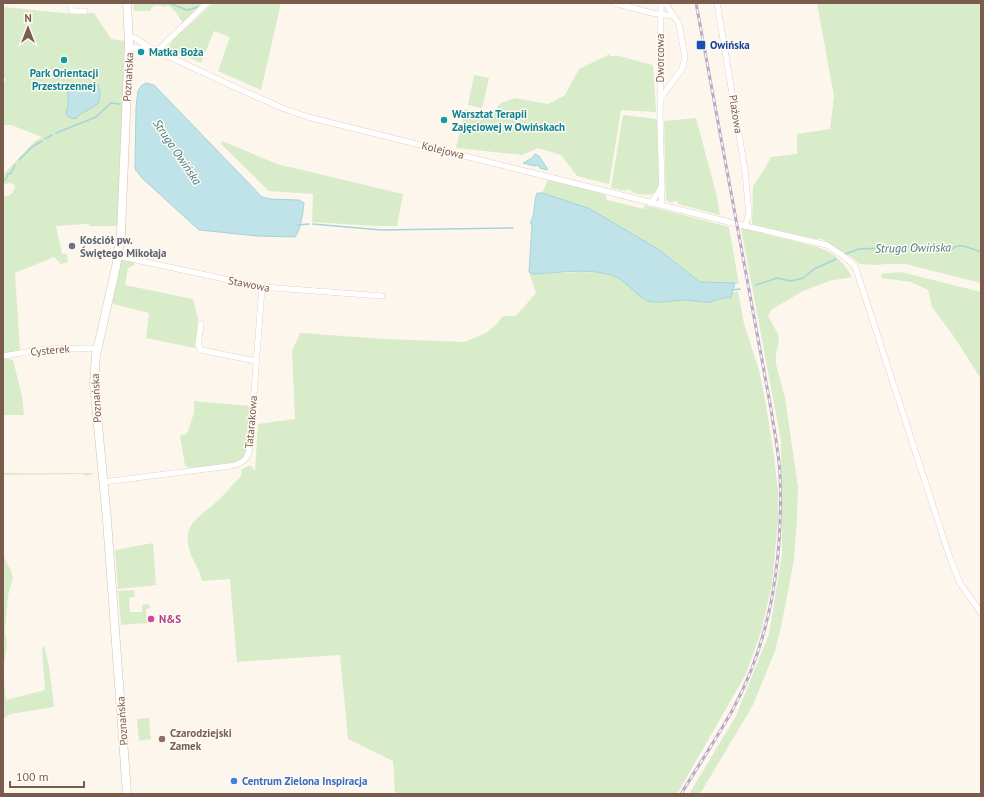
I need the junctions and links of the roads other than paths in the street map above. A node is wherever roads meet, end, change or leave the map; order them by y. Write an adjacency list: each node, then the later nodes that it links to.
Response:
1 (71, 3): 8 (street)
2 (127, 3): 12 (main road, Poznańska)
3 (207, 3): 15 (street)
4 (614, 3): 9 (street)
5 (661, 3): 9 (street, Dworcowa)
6 (665, 3): 10 (street, Dworcowa)
7 (717, 3): 22 (street, Plażowa)
8 (85, 12)
9 (660, 14): 10 (street); 11 (street, Dworcowa)
10 (673, 16): 11 (street); 17 (street, Dworcowa)
11 (660, 23): 16 (street, Dworcowa)
12 (129, 37): 13 (main road, Poznańska); 14 (street, Kolejowa)
13 (129, 48): 14 (street, Kolejowa); 23 (main road, Poznańska)
14 (150, 48): 15 (street, Kolejowa)
15 (157, 51): 20 (street, Kolejowa)
16 (660, 83): 17 (street); 18 (street, Dworcowa)
17 (668, 87): 18 (street, Dworcowa)
18 (660, 101): 19 (street, Dworcowa)
19 (662, 185): 20 (street); 21 (street, Dworcowa)
20 (651, 203): 21 (street, Kolejowa)
21 (661, 205): 22 (street, Kolejowa)
22 (745, 226): 31 (street, Kolejowa)
23 (118, 256): 24 (street, Stawowa); 27 (main road, Poznańska)
24 (262, 287): 25 (street, Stawowa); 29 (street, Tatarakowa)
25 (382, 296)
26 (201, 324): 29 (street)
27 (97, 349): 28 (street, Cysterek); 30 (main road, Poznańska)
28 (3, 356)
29 (256, 361): 30 (street, Tatarakowa)
30 (103, 482): 32 (main road, Poznańska)
31 (981, 613)
32 (127, 794)

